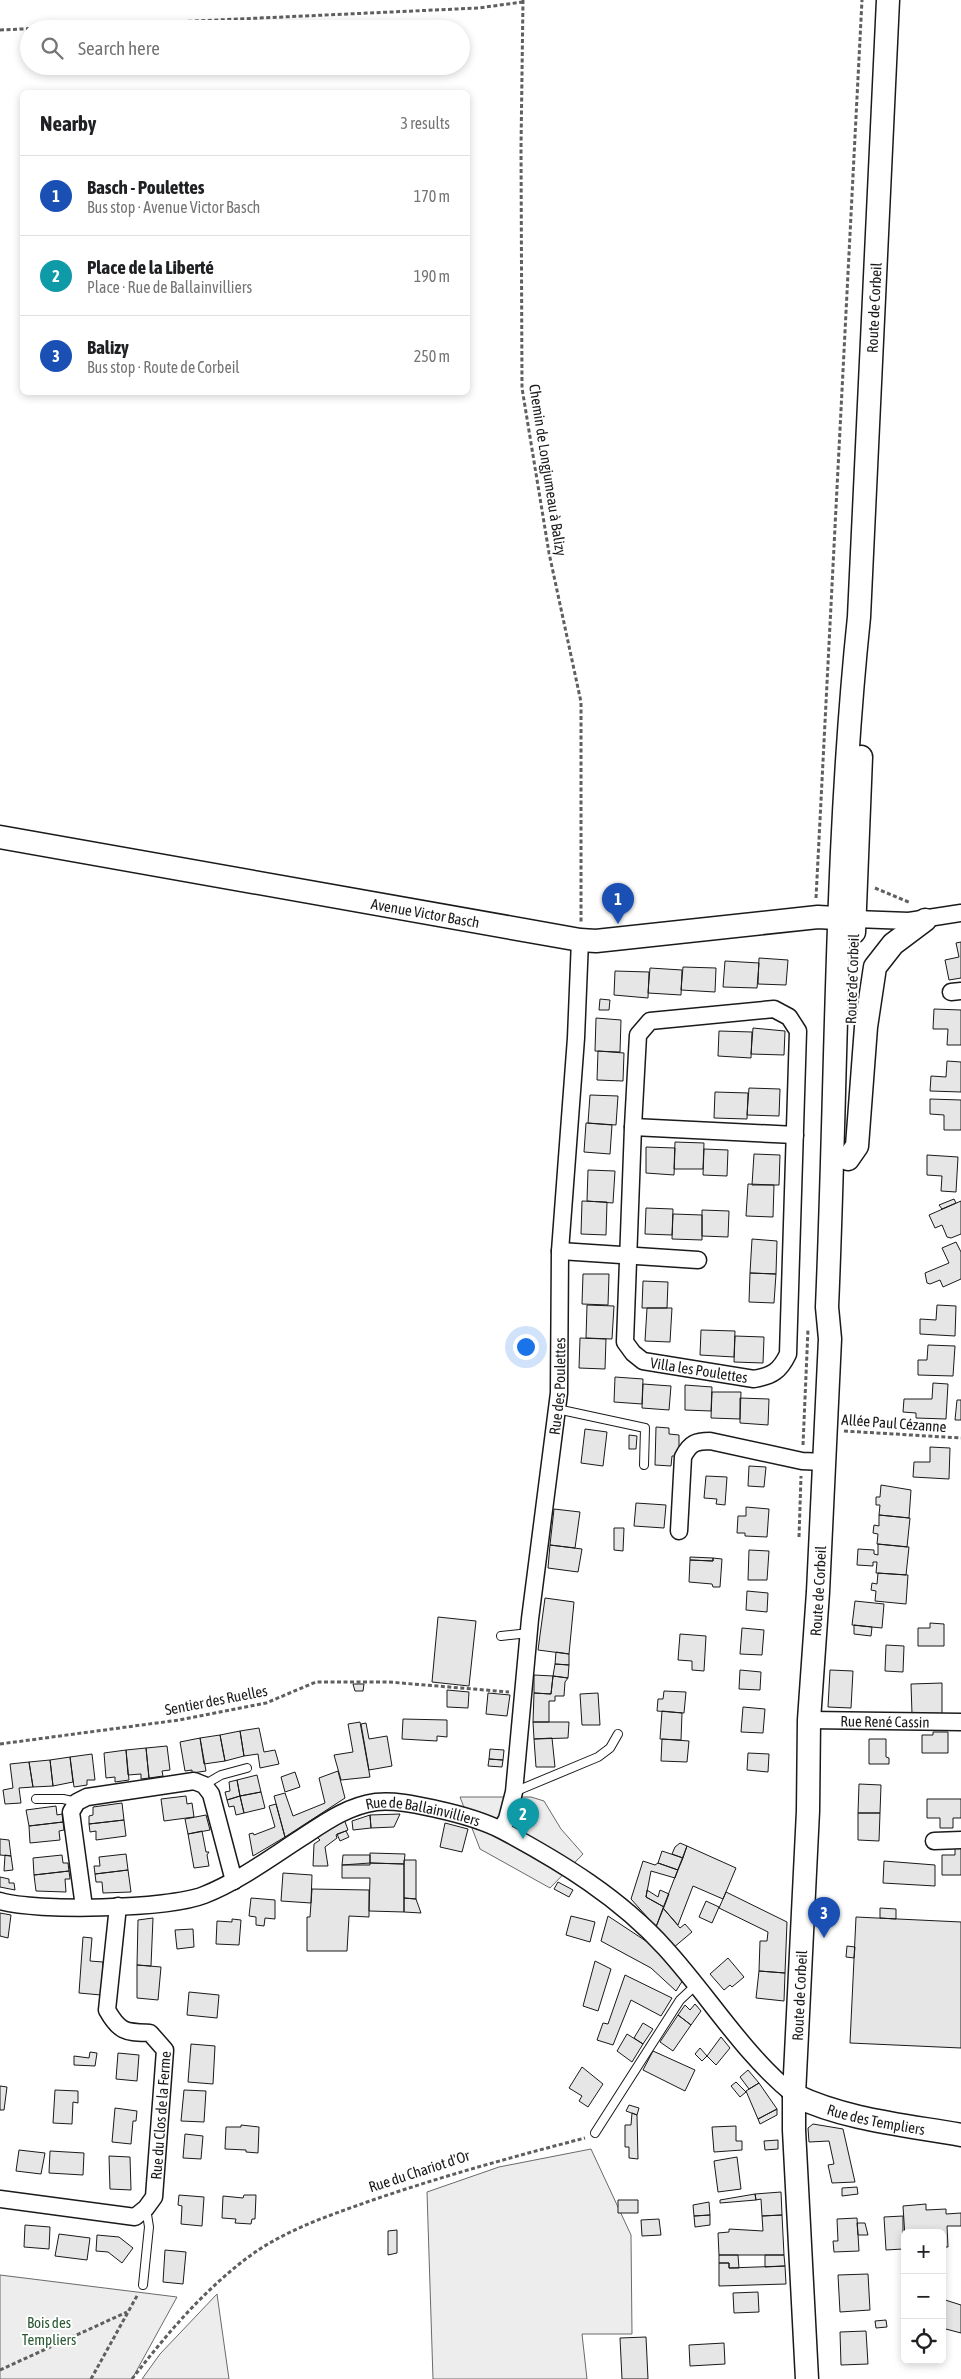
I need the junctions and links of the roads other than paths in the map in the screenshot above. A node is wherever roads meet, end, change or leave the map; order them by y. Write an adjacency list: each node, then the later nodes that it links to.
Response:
1 (888, 0): 4 (main road, Route de Corbeil)
2 (0, 837): 6 (main road, Avenue Victor Basch)
3 (961, 913): 5 (street)
4 (847, 918): 5 (street); 6 (main road, Avenue Victor Basch); 9 (main road, Route de Corbeil); 13 (main road, Route de Corbeil)
5 (925, 920): 9 (main road)
6 (580, 940): 10 (street, Rue des Poulettes)
7 (633, 1127): 8 (street); 8 (street, Villa les Poulettes); 11 (street, Villa les Poulettes)
8 (795, 1135): 11 (street, Villa les Poulettes)
9 (848, 1159): 13 (main road, Route de Corbeil)
10 (560, 1250): 11 (street); 14 (street, Rue des Poulettes)
11 (628, 1256): 12 (street)
12 (698, 1260)
13 (830, 1339): 15 (main road, Route de Corbeil)
14 (557, 1409): 16 (lane); 18 (street, Rue des Poulettes)
15 (824, 1462): 17 (street); 20 (main road, Route de Corbeil)
16 (644, 1465)
17 (679, 1531)
18 (529, 1633): 19 (lane); 25 (street, Rue des Poulettes)
19 (501, 1636)
20 (809, 1720): 21 (street, Rue René Cassin); 36 (main road, Route de Corbeil)
21 (961, 1722)
22 (618, 1734): 25 (lane)
23 (247, 1768): 24 (lane)
24 (204, 1785): 27 (street); 31 (street)
25 (514, 1792): 28 (street, Rue des Poulettes)
26 (36, 1799): 27 (lane)
27 (77, 1802): 34 (street)
28 (501, 1829): 31 (street, Rue de Ballainvilliers); 35 (street, Rue de Ballainvilliers)
29 (961, 1840): 30 (street)
30 (934, 1841)
31 (234, 1881): 33 (street, Rue de Ballainvilliers)
32 (0, 1901): 34 (street, Rue de Ballainvilliers)
33 (118, 1906): 34 (street, Rue de Ballainvilliers); 40 (street, Rue du Clos de la Ferme)
34 (84, 1907)
35 (696, 1985): 36 (street, Rue de Ballainvilliers); 37 (lane)
36 (794, 2095): 38 (main road, Rue des Templiers); 42 (main road, Route de Corbeil)
37 (595, 2133)
38 (961, 2135)
39 (0, 2199): 40 (street)
40 (146, 2208): 41 (lane)
41 (143, 2285)
42 (807, 2379)

